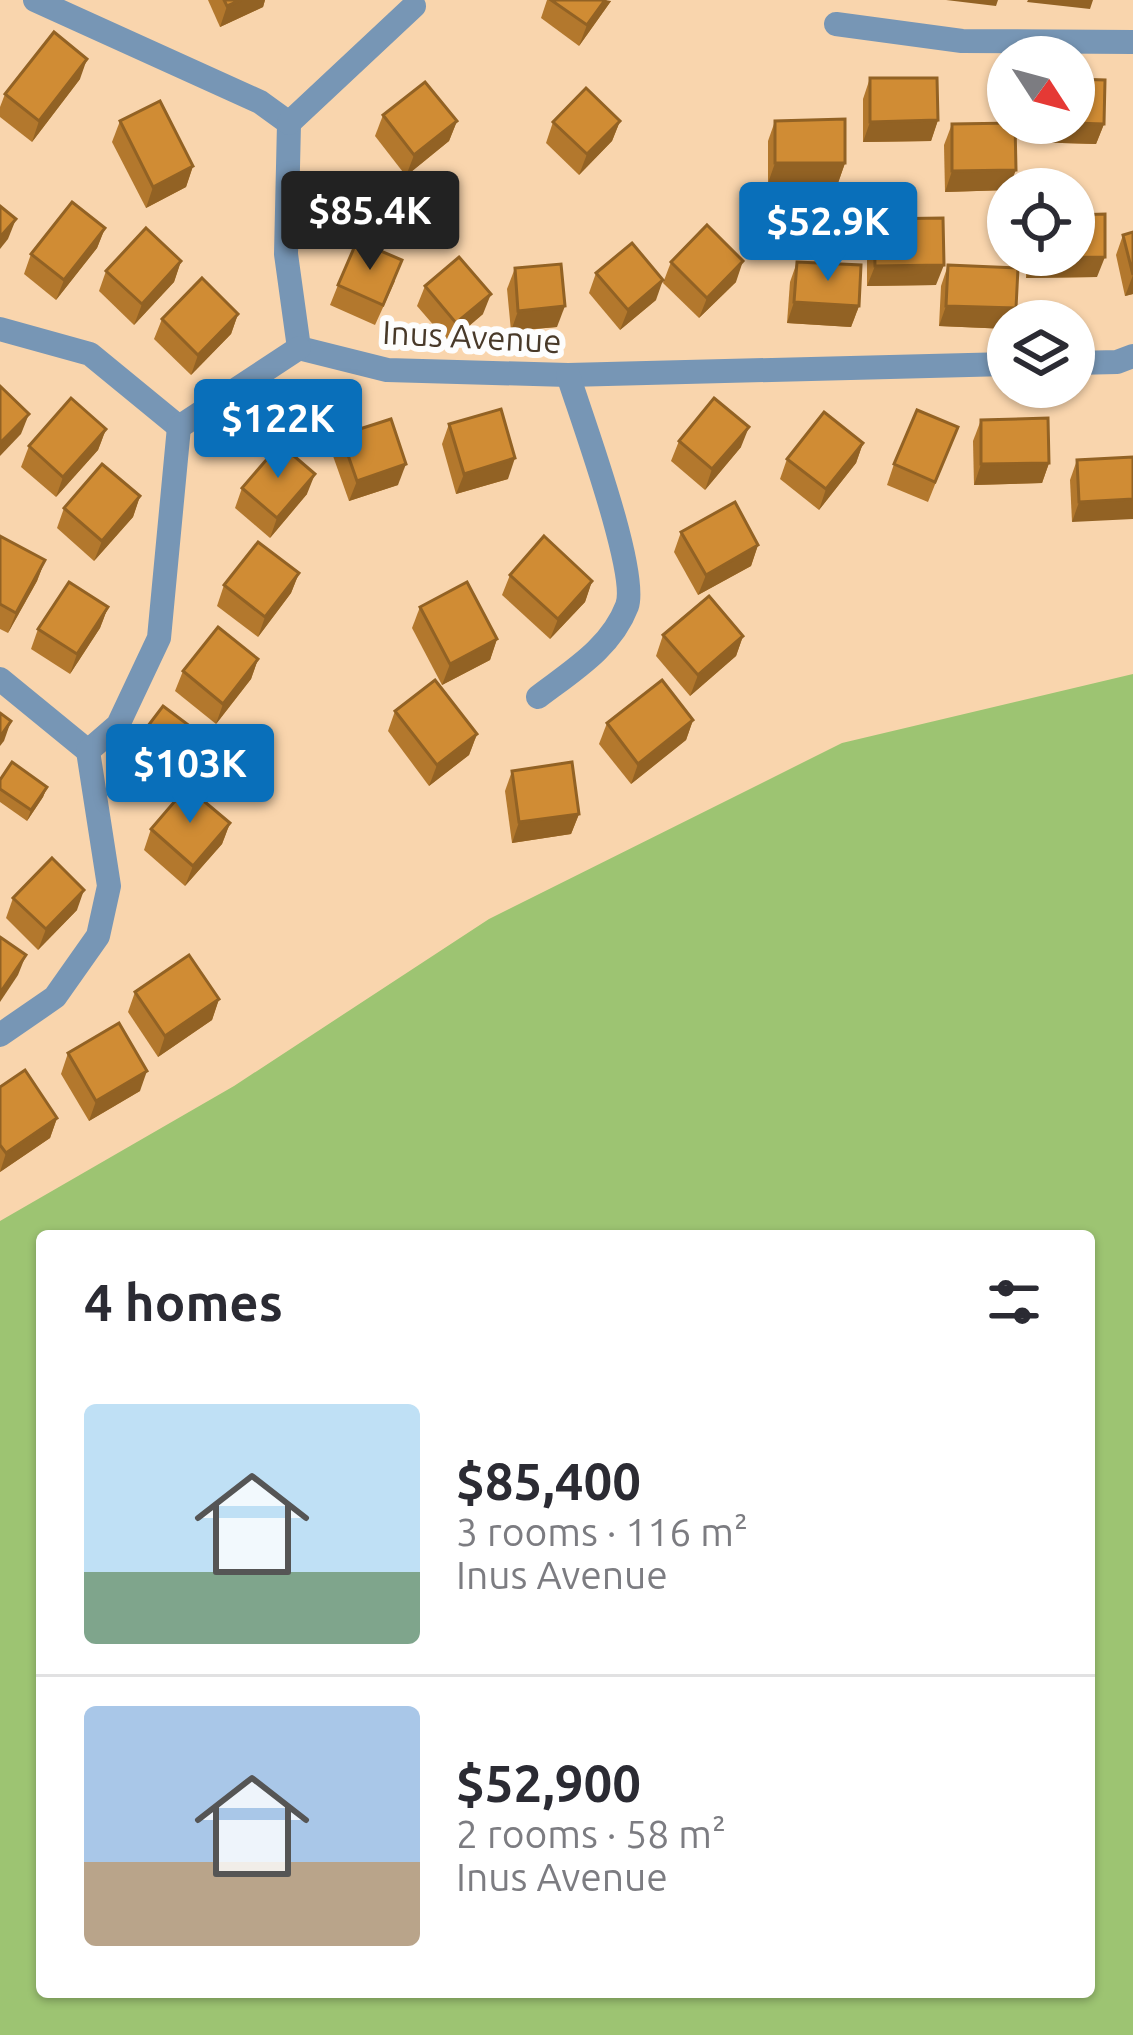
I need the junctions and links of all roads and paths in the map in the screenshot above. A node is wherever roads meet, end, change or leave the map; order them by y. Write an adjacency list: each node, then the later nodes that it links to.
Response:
1 (35, 0): 5 (street)
2 (415, 6): 5 (street)
3 (836, 24): 4 (street)
4 (1133, 42)
5 (289, 123): 7 (street)
6 (0, 329): 12 (street)
7 (299, 348): 11 (street, Inus Avenue); 12 (street)
8 (1133, 356): 9 (street)
9 (1095, 363)
10 (987, 365): 11 (street, Inus Avenue)
11 (568, 375): 14 (street)
12 (179, 427): 15 (street)
13 (0, 679): 15 (street)
14 (538, 697)
15 (88, 751): 16 (street)
16 (0, 1035)

